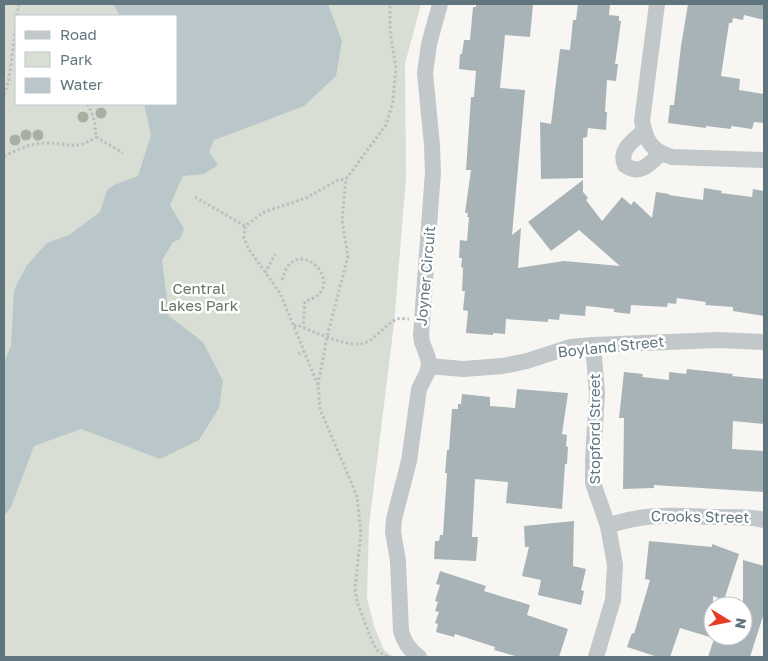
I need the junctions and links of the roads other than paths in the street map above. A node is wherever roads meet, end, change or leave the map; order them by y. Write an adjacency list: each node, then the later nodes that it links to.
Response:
1 (440, 4): 8 (street, Joyner Circuit)
2 (657, 4): 3 (street)
3 (644, 131): 4 (street); 4 (street)
4 (661, 153): 5 (street)
5 (764, 160)
6 (764, 342): 7 (street, Boyland Street)
7 (593, 345): 8 (street, Boyland Street); 10 (street, Stopford Street)
8 (429, 366): 11 (street)
9 (764, 520): 10 (street, Crooks Street)
10 (608, 526): 12 (street, Stopford Street)
11 (419, 657)
12 (596, 657)

